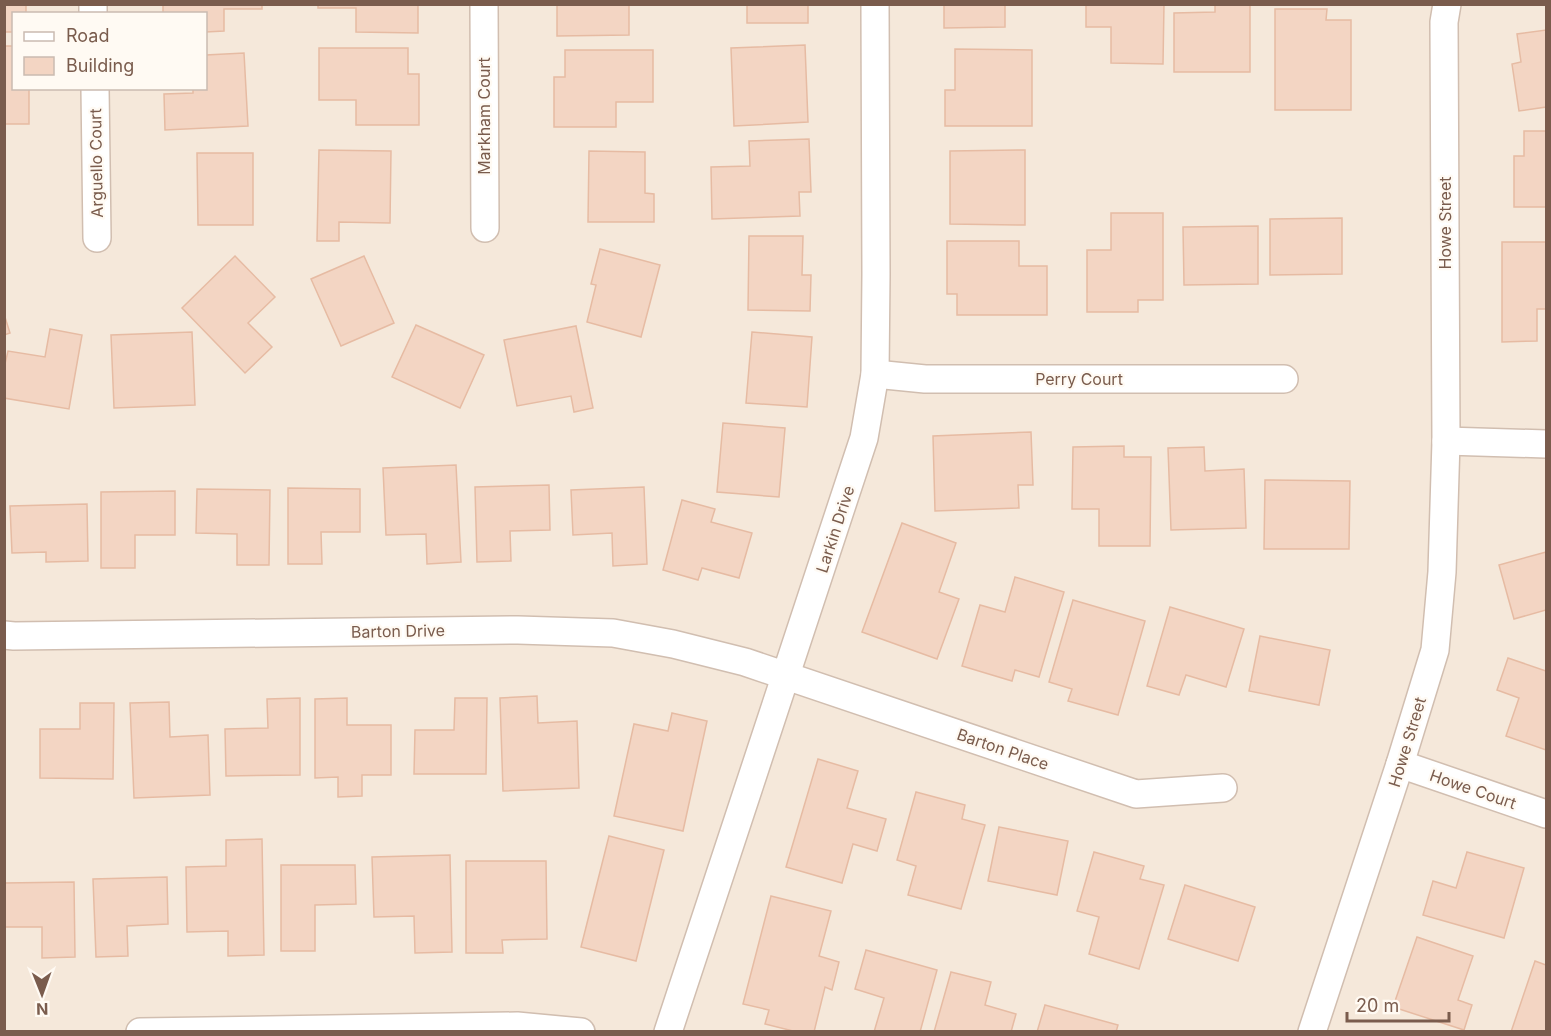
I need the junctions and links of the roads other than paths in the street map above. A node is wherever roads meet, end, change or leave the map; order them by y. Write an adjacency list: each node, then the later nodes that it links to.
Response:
1 (484, 4): 5 (street, Markham Court)
2 (875, 4): 7 (street, Larkin Drive)
3 (1447, 4): 9 (street, Howe Street)
4 (95, 90): 6 (street, Arguello Court)
5 (485, 228)
6 (97, 238)
7 (875, 374): 8 (street, Perry Court); 12 (street, Larkin Drive)
8 (1284, 380)
9 (1446, 441): 10 (street); 13 (street, Howe Street)
10 (1546, 444)
11 (4, 635): 12 (street, Barton Drive)
12 (787, 676): 14 (street, Barton Place); 18 (street, Larkin Drive)
13 (1400, 764): 15 (street, Howe Court); 19 (street, Howe Street)
14 (1223, 788)
15 (1546, 814)
16 (140, 1032): 17 (street)
17 (581, 1032)
18 (668, 1032)
19 (1312, 1032)

